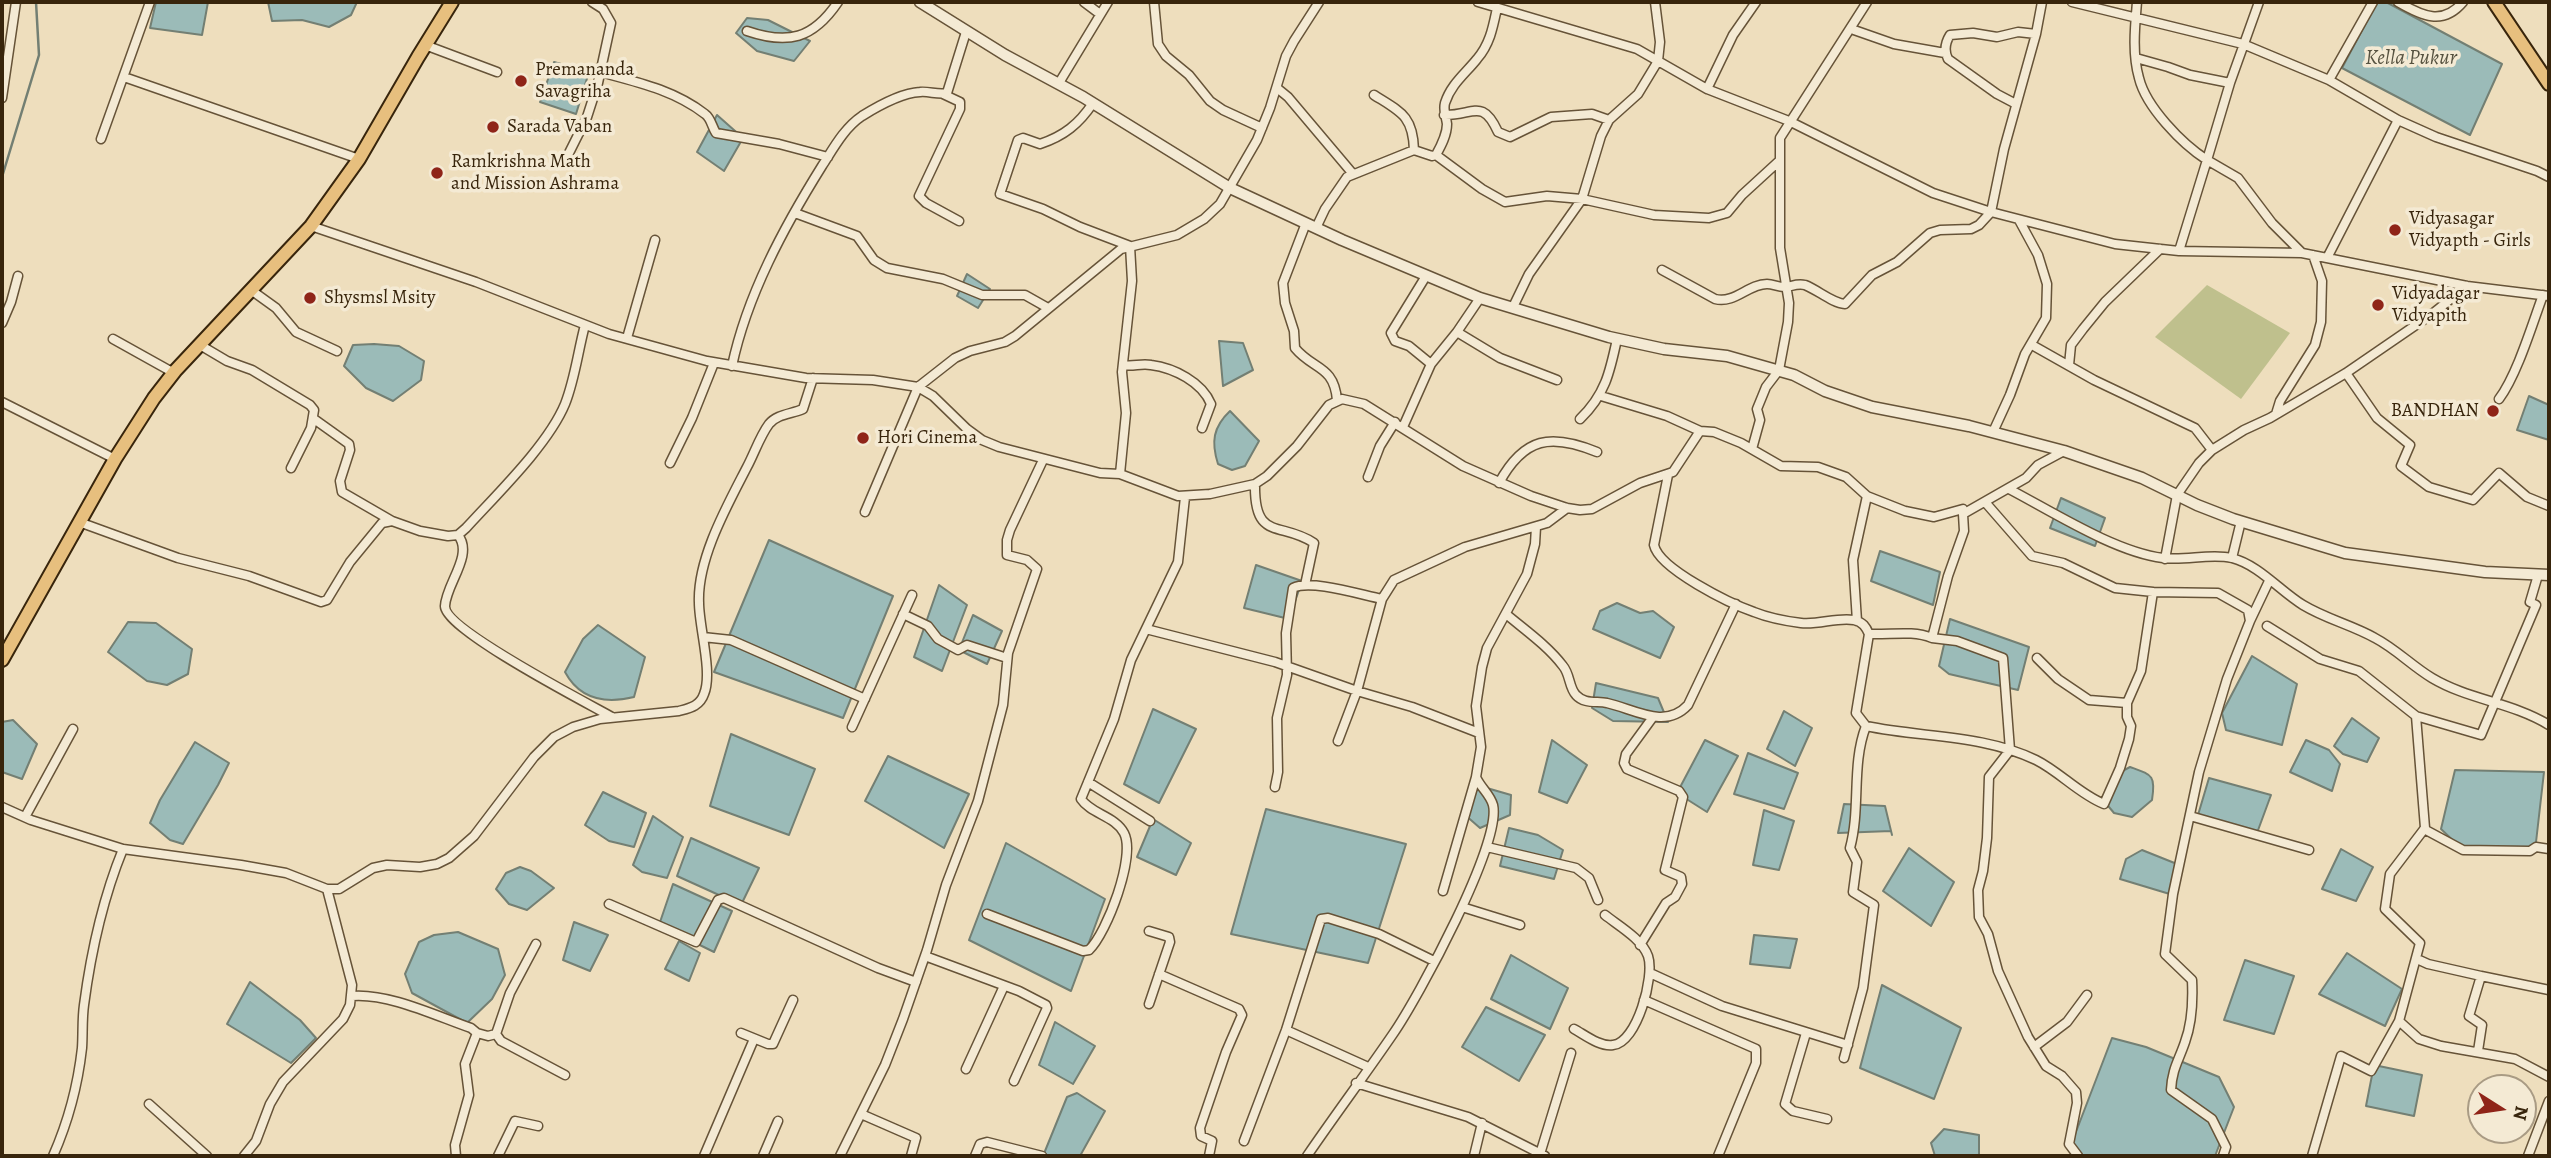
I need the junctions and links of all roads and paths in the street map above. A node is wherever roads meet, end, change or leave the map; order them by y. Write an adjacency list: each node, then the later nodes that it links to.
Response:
1 (16, 2): 46 (street)
2 (150, 2): 37 (street)
3 (453, 2): 31 (main road)
4 (592, 2): 36 (street)
5 (838, 2): 27 (street)
6 (920, 2): 28 (street)
7 (1084, 2): 24 (street)
8 (1108, 2): 24 (street)
9 (1154, 2): 53 (street)
10 (1319, 2): 42 (street)
11 (1478, 2): 23 (street)
12 (1655, 2): 34 (street)
13 (1756, 2): 43 (street)
14 (1867, 2): 52 (street)
15 (2042, 2): 29 (street)
16 (2072, 2): 25 (street)
17 (2137, 2): 25 (street)
18 (2259, 2): 30 (street)
19 (2373, 2): 38 (street)
20 (2398, 2): 21 (street)
21 (2463, 2)
22 (2494, 2): 41 (main road)
23 (1497, 8): 34 (street); 49 (street)
24 (1100, 15): 39 (street)
25 (2136, 16): 30 (street); 33 (street)
26 (1854, 30): 32 (street)
27 (747, 31)
28 (966, 32): 39 (street); 44 (street)
29 (2036, 34): 32 (street); 48 (street)
30 (2244, 44): 38 (street); 40 (street)
31 (425, 45): 35 (street); 59 (main road)
32 (1945, 52): 48 (street)
33 (2136, 58): 40 (street); 60 (street)
34 (1658, 61): 43 (street); 50 (street)
35 (497, 72)
36 (600, 72): 57 (street); 58 (street)
37 (124, 77): 54 (street); 59 (street)
38 (2329, 80): 51 (street)
39 (1059, 83): 47 (street)
40 (2230, 83): 60 (street)
41 (2549, 85)
42 (1277, 88): 53 (street); 62 (street)
43 (1707, 89): 52 (street)
44 (943, 94): 58 (street); 69 (street)
45 (1374, 95): 55 (street)
46 (2, 98)
47 (1093, 103): 64 (street); 74 (street)
48 (2016, 104): 66 (street)
49 (1444, 115): 50 (street); 56 (street)
50 (1609, 120): 65 (street)
51 (2398, 120): 63 (street); 79 (street)
52 (1788, 121): 61 (street); 66 (street)
53 (1262, 128): 64 (street)
54 (101, 139)
55 (1414, 150): 56 (street); 62 (street)
56 (1436, 155): 65 (street)
57 (568, 157)
58 (828, 157): 67 (street)
59 (359, 159): 71 (main road)
60 (2207, 160): 76 (street); 77 (street)
61 (1778, 162): 65 (street); 84 (street)
62 (1353, 174): 72 (street)
63 (2549, 177)
64 (1230, 188): 70 (street); 74 (street)
65 (1581, 199): 88 (street)
66 (1991, 212): 68 (street); 84 (street)
67 (795, 213): 89 (street); 102 (street)
68 (2019, 220): 75 (street); 97 (street)
69 (959, 221)
70 (1306, 223): 72 (street); 112 (street)
71 (311, 226): 85 (main road); 91 (street)
72 (1316, 228): 81 (street)
73 (655, 240): 93 (street)
74 (1130, 246): 89 (street); 101 (street)
75 (2160, 249): 76 (street); 103 (street)
76 (2179, 251): 77 (street)
77 (2302, 253): 78 (street)
78 (2313, 256): 79 (street); 114 (street)
79 (2327, 258): 83 (street)
80 (1662, 270): 84 (street)
81 (1426, 275): 87 (street); 100 (street)
82 (18, 276): 90 (street)
83 (2467, 286): 86 (street); 106 (street)
84 (1787, 288): 104 (street)
85 (251, 290): 96 (main road); 98 (street)
86 (2546, 295): 111 (street)
87 (1480, 298): 88 (street); 92 (street)
88 (1513, 307): 95 (street)
89 (1048, 308): 109 (street)
90 (2, 323)
91 (585, 325): 93 (street); 147 (street)
92 (1457, 332): 100 (street); 108 (street)
93 (627, 338): 99 (street)
94 (113, 339): 105 (street)
95 (1617, 339): 104 (street); 110 (street)
96 (200, 345): 105 (main road); 115 (street)
97 (2032, 345): 103 (street); 120 (street)
98 (337, 351)
99 (714, 363): 102 (street); 127 (street)
100 (1431, 364): 117 (street)
101 (1123, 365): 118 (street); 129 (street)
102 (732, 366): 107 (street)
103 (2069, 366): 122 (street)
104 (1779, 370): 120 (street); 121 (street)
105 (174, 373): 125 (main road)
106 (2346, 373): 114 (street); 139 (street)
107 (813, 378): 109 (street); 164 (street)
108 (1557, 380)
109 (918, 387): 126 (street); 141 (street)
110 (1601, 396): 116 (street); 119 (street)
111 (2499, 399)
112 (1337, 400): 117 (street); 133 (street)
113 (2, 402): 125 (street)
114 (2276, 415): 122 (street)
115 (314, 419): 128 (street); 143 (street)
116 (1580, 419)
117 (1399, 425): 131 (street); 132 (street)
118 (1202, 428)
119 (1700, 431): 121 (street); 130 (street)
120 (1993, 432): 123 (street)
121 (1752, 449): 136 (street)
122 (2212, 450): 135 (street)
123 (2064, 451): 134 (street); 135 (street)
124 (1597, 452): 132 (street)
125 (115, 459): 145 (main road)
126 (1043, 460): 129 (street); 166 (street)
127 (670, 463)
128 (291, 468)
129 (1120, 474): 137 (street)
130 (1668, 475): 140 (street); 156 (street)
131 (1368, 477)
132 (1499, 483): 140 (street)
133 (1255, 484): 137 (street); 152 (street)
134 (2009, 489): 138 (street); 149 (street)
135 (2177, 495): 144 (street); 149 (street)
136 (1867, 496): 142 (street); 159 (street)
137 (1185, 497): 162 (street)
138 (1984, 502): 142 (street); 153 (street)
139 (2549, 506)
140 (1567, 508): 146 (street)
141 (865, 512)
142 (1963, 514): 165 (street)
143 (393, 521): 145 (street); 147 (street)
144 (2241, 521): 148 (street); 150 (street)
145 (79, 522): 168 (main road)
146 (1536, 527): 155 (street); 158 (street)
147 (458, 535): 176 (street)
148 (2232, 558): 149 (street); 151 (street)
149 (2165, 559)
150 (2544, 575): 172 (street)
151 (2269, 581): 160 (street); 172 (street)
152 (1306, 585): 155 (street); 169 (street)
153 (2153, 593): 160 (street); 173 (street)
154 (912, 594): 157 (street)
155 (1382, 599): 170 (street)
156 (1736, 604): 159 (street); 175 (street)
157 (904, 614): 166 (street); 171 (street)
158 (1506, 614): 175 (street); 181 (street)
159 (1857, 621): 163 (street)
160 (2250, 621): 189 (street)
161 (2267, 626): 174 (street)
162 (1146, 629): 169 (street); 185 (street)
163 (1869, 634): 165 (street); 178 (street)
164 (703, 637): 171 (street); 176 (street)
165 (1932, 638): 183 (street)
166 (1007, 658): 207 (street)
167 (2037, 658): 173 (street)
168 (2, 660)
169 (1288, 666): 170 (street); 186 (street)
170 (1357, 691): 181 (street); 182 (street)
171 (865, 699): 179 (street)
172 (2496, 701): 174 (street); 177 (street)
173 (2127, 703): 183 (street)
174 (2416, 716): 191 (street)
175 (1653, 717): 206 (street)
176 (612, 718): 196 (street)
177 (2549, 725)
178 (1867, 726): 183 (street); 229 (street)
179 (852, 727)
180 (73, 729): 188 (street)
181 (1479, 733): 184 (street)
182 (1338, 741)
183 (2010, 750): 230 (street)
184 (1476, 777): 193 (street); 197 (street)
185 (1088, 782): 190 (street); 201 (street)
186 (1275, 787)
187 (2, 807): 188 (street)
188 (25, 817): 194 (street)
189 (2190, 817): 195 (street); 265 (street)
190 (1150, 821)
191 (2424, 829): 192 (street); 208 (street)
192 (2549, 846)
193 (1487, 847): 198 (street); 200 (street)
194 (123, 849): 196 (street); 249 (street)
195 (2309, 850)
196 (327, 889): 217 (street)
197 (1443, 891)
198 (1598, 900)
199 (610, 904): 213 (street)
200 (1462, 907): 203 (street); 209 (street)
201 (987, 915)
202 (1605, 915): 206 (street)
203 (1520, 925)
204 (1149, 931): 211 (street)
205 (536, 944): 225 (street)
206 (1640, 945): 210 (street)
207 (925, 956): 213 (street); 214 (street)
208 (2417, 959): 212 (street); 221 (street)
209 (1434, 961): 223 (street); 234 (street)
210 (1650, 973): 219 (street); 227 (street)
211 (1159, 974): 220 (street); 260 (street)
212 (2481, 976): 215 (street); 231 (street)
213 (916, 982): 242 (street)
214 (1004, 986): 235 (street); 238 (street)
215 (2549, 990)
216 (2087, 995): 230 (street)
217 (352, 996): 224 (street); 251 (street)
218 (793, 1000): 228 (street)
219 (1644, 1000): 222 (street); 263 (street)
220 (1149, 1004)
221 (2399, 1021): 231 (street); 266 (street)
222 (1574, 1029)
223 (1286, 1030): 234 (street); 247 (street)
224 (477, 1033): 225 (street); 252 (street)
225 (496, 1034): 236 (street)
226 (741, 1034): 228 (street)
227 (1806, 1034): 229 (street); 243 (street)
228 (754, 1039): 254 (street)
229 (1848, 1045): 233 (street)
230 (2034, 1047): 264 (street)
231 (2478, 1051): 237 (street)
232 (1571, 1053): 248 (street)
233 (1844, 1058)
234 (1367, 1067): 239 (street)
235 (966, 1069)
236 (565, 1074)
237 (2549, 1077)
238 (1014, 1081)
239 (1356, 1083): 245 (street); 261 (street)
240 (2549, 1101): 267 (street)
241 (149, 1104): 250 (street)
242 (861, 1114): 256 (street); 257 (street)
243 (1827, 1119)
244 (778, 1121): 255 (street)
245 (1482, 1124): 248 (street); 262 (street)
246 (538, 1126): 253 (street)
247 (1244, 1141)
248 (1543, 1155)
249 (53, 1156)
250 (206, 1156)
251 (244, 1156)
252 (456, 1156)
253 (498, 1156)
254 (704, 1156)
255 (763, 1156)
256 (840, 1156)
257 (911, 1156)
258 (975, 1156): 259 (street)
259 (1042, 1156)
260 (1209, 1156)
261 (1307, 1156)
262 (1474, 1156)
263 (1718, 1156)
264 (2078, 1156)
265 (2223, 1156)
266 (2312, 1156)
267 (2528, 1156)

